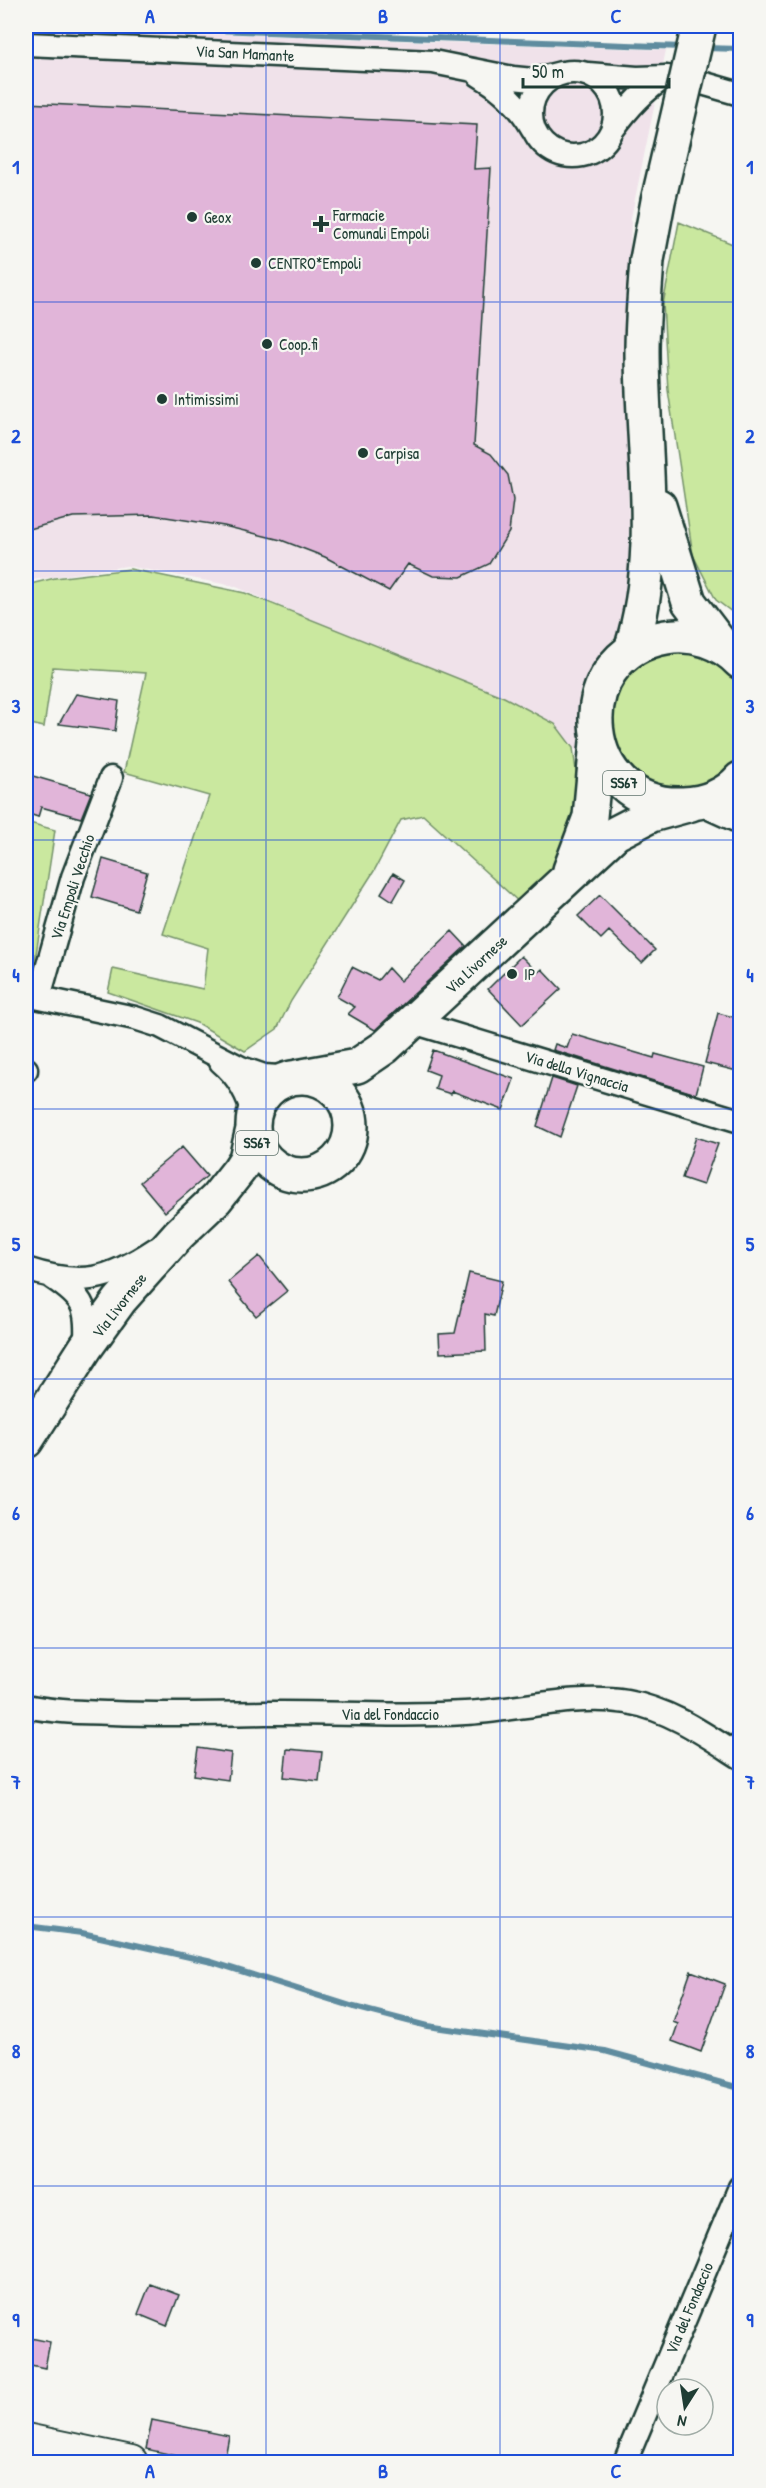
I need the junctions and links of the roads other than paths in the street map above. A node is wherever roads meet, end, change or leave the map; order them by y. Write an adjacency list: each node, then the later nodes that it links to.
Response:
1 (699, 26): 9 (main road, bridge)
2 (26, 44): 3 (street, Via San Mamante)
3 (464, 68): 4 (street, Via San Mamante); 8 (street, Via San Mamante)
4 (572, 73): 5 (street, Via San Mamante); 7 (street); 8 (street)
5 (667, 77): 6 (street); 7 (street)
6 (741, 94)
7 (610, 134): 8 (street)
8 (537, 136)
9 (647, 458): 10 (main road); 11 (main road)
10 (631, 650): 11 (main road, Via Livornese / SS67); 12 (main road, Via Livornese / SS67)
11 (735, 654)
12 (597, 738): 15 (main road, Via Livornese / SS67); 17 (main road, Via Livornese / SS67)
13 (111, 778): 18 (street, Via Empoli Vecchio)
14 (741, 779): 15 (main road, Via Livornese / SS67)
15 (699, 802): 16 (main road, SS67); 17 (main road, Via Livornese / SS67)
16 (741, 816)
17 (566, 879): 19 (main road, Via Livornese / SS67)
18 (32, 996): 21 (street)
19 (413, 1022): 20 (main road, Via Livornese / SS67); 23 (street, Via della Vignaccia)
20 (385, 1047): 22 (main road, Via Livornese / SS67); 25 (main road, Via Livornese / SS67)
21 (203, 1048): 22 (street); 24 (street)
22 (295, 1078): 24 (main road, Via Livornese / SS67); 25 (main road)
23 (741, 1121)
24 (254, 1124): 26 (main road, SS67); 27 (main road, Via Livornese / SS67)
25 (351, 1124): 26 (main road, Via Livornese / SS67)
26 (295, 1175): 27 (main road, Via Livornese / SS67)
27 (216, 1199): 28 (main road, Via Livornese / SS67)
28 (179, 1234): 30 (street); 31 (main road, Via Livornese / SS67)
29 (26, 1269): 30 (street)
30 (51, 1277): 31 (street)
31 (86, 1347): 32 (main road, Via Livornese / SS67)
32 (32, 1432): 33 (main road, Via Livornese / SS67)
33 (26, 1458)
34 (26, 1706): 35 (street, Via del Fondaccio)
35 (741, 1757)
36 (741, 2187): 39 (street, Via del Fondaccio)
37 (26, 2440): 38 (main road)
38 (131, 2463)
39 (625, 2463)

